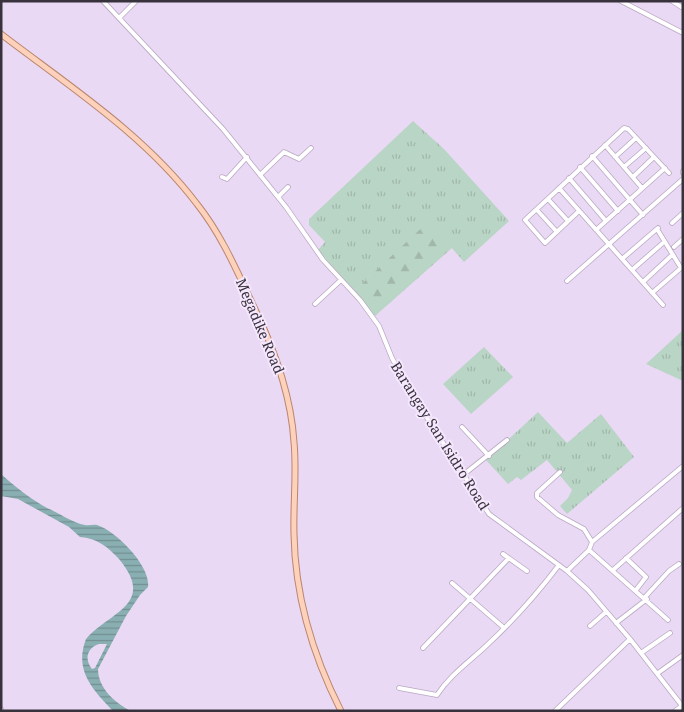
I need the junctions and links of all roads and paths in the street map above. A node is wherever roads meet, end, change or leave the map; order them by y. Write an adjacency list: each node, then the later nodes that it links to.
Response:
1 (103, 1): 6 (street, Barangay San Isidro Road)
2 (136, 1): 6 (street)
3 (621, 1): 7 (street)
4 (672, 1): 5 (street)
5 (683, 8)
6 (119, 18): 16 (street, Barangay San Isidro Road)
7 (683, 33)
8 (1, 34): 89 (main road, Megadike Road)
9 (636, 138): 10 (street); 12 (street); 14 (street)
10 (604, 145): 13 (street); 14 (street)
11 (312, 148): 21 (street)
12 (646, 148): 15 (street); 18 (street)
13 (592, 156): 17 (street); 31 (street)
14 (615, 157): 18 (street)
15 (654, 157): 19 (street); 22 (street)
16 (247, 158): 21 (street, Barangay San Isidro Road); 23 (street)
17 (580, 167): 24 (street); 34 (street)
18 (624, 167): 22 (street)
19 (665, 168): 20 (street); 28 (street)
20 (669, 173)
21 (260, 175): 29 (street, Barangay San Isidro Road)
22 (632, 176): 28 (street)
23 (222, 177)
24 (569, 178): 27 (street); 38 (street)
25 (683, 179): 36 (street)
26 (288, 187): 29 (street)
27 (559, 188): 30 (street); 33 (street)
28 (642, 188): 31 (street)
29 (278, 197): 49 (street, Barangay San Isidro Road)
30 (548, 199): 32 (street); 37 (street)
31 (630, 199): 34 (street); 36 (street)
32 (537, 210): 41 (street); 41 (street)
33 (579, 211): 37 (street); 40 (street)
34 (618, 211): 38 (street)
35 (683, 213): 39 (street)
36 (643, 215): 44 (street)
37 (568, 221): 41 (street)
38 (606, 221): 40 (street)
39 (672, 223)
40 (596, 230): 44 (street)
41 (557, 232)
42 (682, 241): 45 (street)
43 (664, 242): 46 (street); 47 (street); 48 (street)
44 (609, 245): 47 (street); 50 (street)
45 (674, 246)
46 (672, 255): 51 (street); 52 (street)
47 (622, 259): 48 (street)
48 (632, 270): 51 (street)
49 (341, 280): 53 (street); 60 (street, Barangay San Isidro Road)
50 (567, 281)
51 (643, 282): 52 (street)
52 (652, 293): 54 (street)
53 (315, 304)
54 (663, 305)
55 (462, 427): 57 (street)
56 (507, 440): 57 (street)
57 (488, 456): 60 (street)
58 (683, 466): 62 (street)
59 (560, 472): 62 (street)
60 (463, 475): 68 (street, Barangay San Isidro Road)
61 (683, 508): 66 (street)
62 (592, 542): 63 (street)
63 (589, 550): 69 (street); 71 (street)
64 (503, 554): 65 (street)
65 (509, 558): 70 (street); 74 (street)
66 (626, 558): 69 (street); 73 (street)
67 (679, 564): 75 (street)
68 (559, 565): 71 (street, Barangay San Isidro Road); 80 (street)
69 (613, 570): 73 (street)
70 (527, 571)
71 (567, 571): 76 (street, Barangay San Isidro Road)
72 (452, 583): 74 (street)
73 (636, 590): 75 (street)
74 (470, 598): 80 (street); 83 (street)
75 (646, 598): 77 (street); 78 (street)
76 (606, 612): 78 (street, Barangay San Isidro Road); 79 (street)
77 (668, 620)
78 (616, 623): 82 (street, Barangay San Isidro Road)
79 (590, 626)
80 (503, 627): 87 (street)
81 (670, 633): 84 (street)
82 (630, 639): 84 (street, Barangay San Isidro Road); 90 (street)
83 (423, 648)
84 (641, 653): 86 (street, Barangay San Isidro Road)
85 (683, 655): 86 (street)
86 (658, 673): 88 (street, Barangay San Isidro Road)
87 (399, 688)
88 (682, 707): 91 (street)
89 (341, 711)
90 (556, 711)
91 (675, 711)

